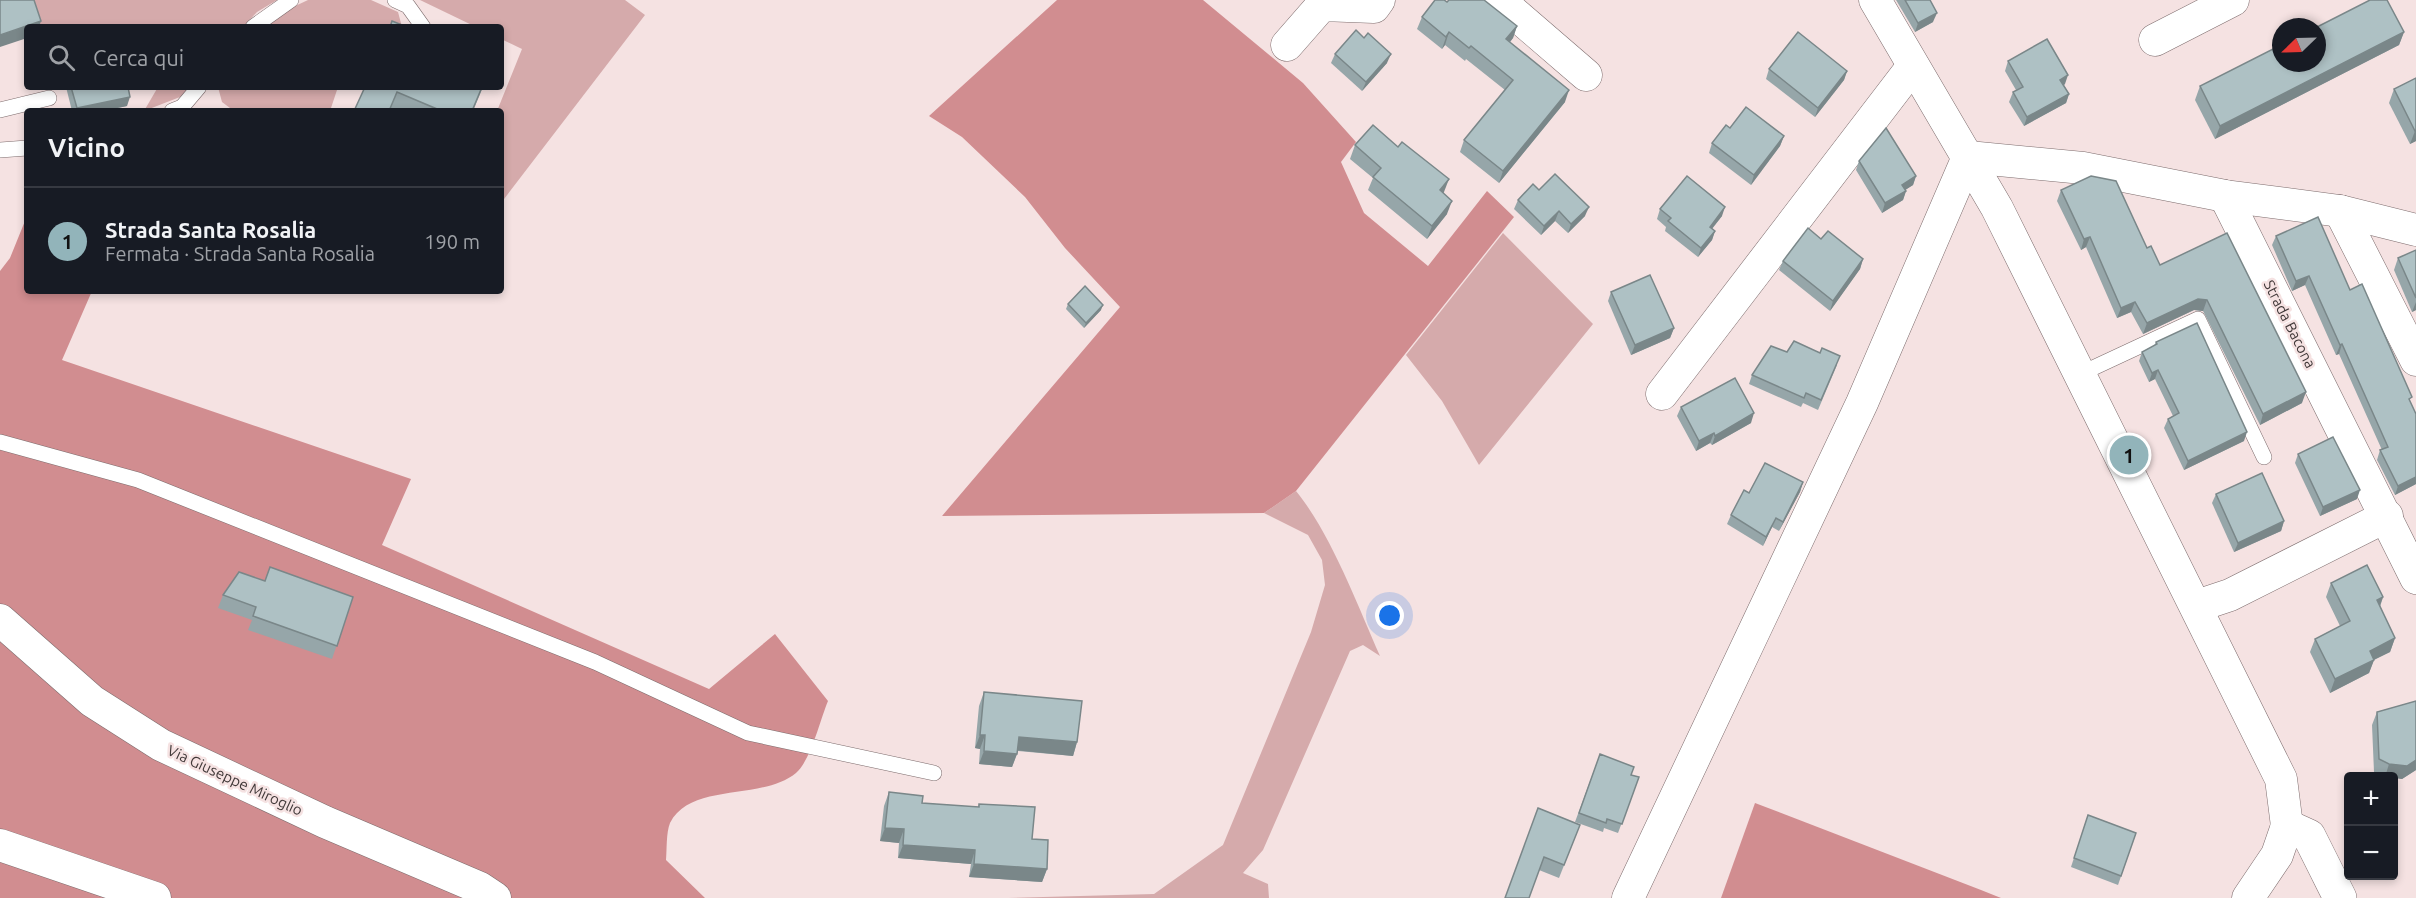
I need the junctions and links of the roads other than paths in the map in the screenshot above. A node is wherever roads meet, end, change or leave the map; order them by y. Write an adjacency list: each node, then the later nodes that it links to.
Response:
1 (291, 0): 7 (lane)
2 (394, 0): 8 (lane)
3 (1379, 0): 10 (street)
4 (1499, 0): 12 (street)
5 (1875, 0): 11 (street)
6 (2234, 0): 9 (street)
7 (258, 24)
8 (421, 24)
9 (2155, 40)
10 (1287, 45)
11 (1913, 66): 19 (street); 25 (street)
12 (1586, 75)
13 (196, 90): 15 (lane)
14 (49, 98): 16 (lane)
15 (180, 108)
16 (0, 110)
17 (24, 148): 18 (lane)
18 (0, 150)
19 (1968, 157): 20 (street); 24 (street); 37 (street)
20 (2225, 196): 21 (street); 28 (street, Strada Bacona)
21 (2340, 211): 22 (street); 23 (street)
22 (2416, 230)
23 (2416, 360)
24 (2080, 374): 27 (lane); 30 (street)
25 (1662, 394)
26 (0, 442): 32 (lane)
27 (2265, 457)
28 (2387, 516): 29 (street, Strada Bacona); 30 (street)
29 (2416, 578)
30 (2197, 606): 33 (street)
31 (0, 620): 36 (street, Via Giuseppe Miroglio)
32 (934, 773)
33 (2287, 826): 38 (street); 39 (street)
34 (0, 845): 35 (street)
35 (155, 898)
36 (495, 898)
37 (1628, 898)
38 (2248, 898)
39 (2340, 898)

